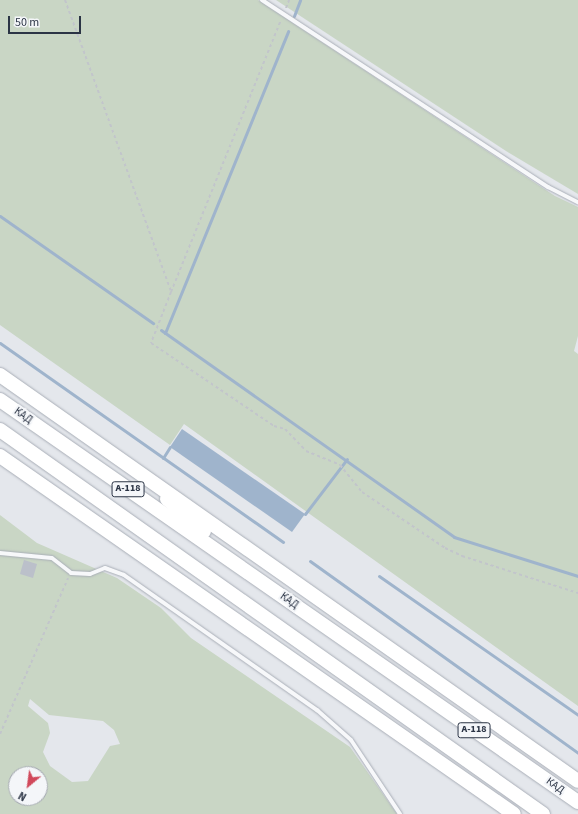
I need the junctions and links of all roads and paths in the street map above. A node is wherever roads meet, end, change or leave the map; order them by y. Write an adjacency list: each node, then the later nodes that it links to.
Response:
1 (65, 0): 6 (path)
2 (262, 0): 4 (lane)
3 (289, 0): 4 (path)
4 (283, 14): 5 (lane); 6 (path)
5 (578, 202)
6 (171, 292): 15 (path)
7 (0, 375): 11 (highway)
8 (0, 400): 14 (highway, КАД / А-118)
9 (0, 430): 17 (highway, А-118)
10 (0, 456): 21 (highway)
11 (125, 463): 14 (highway); 18 (highway)
12 (0, 553): 13 (lane)
13 (71, 573): 16 (path); 20 (lane)
14 (257, 578): 19 (highway, КАД / А-118)
15 (578, 593)
16 (0, 734)
17 (437, 740): 22 (highway); 23 (highway, А-118)
18 (578, 781)
19 (578, 802)
20 (400, 814)
21 (514, 814)
22 (526, 814)
23 (544, 814)

